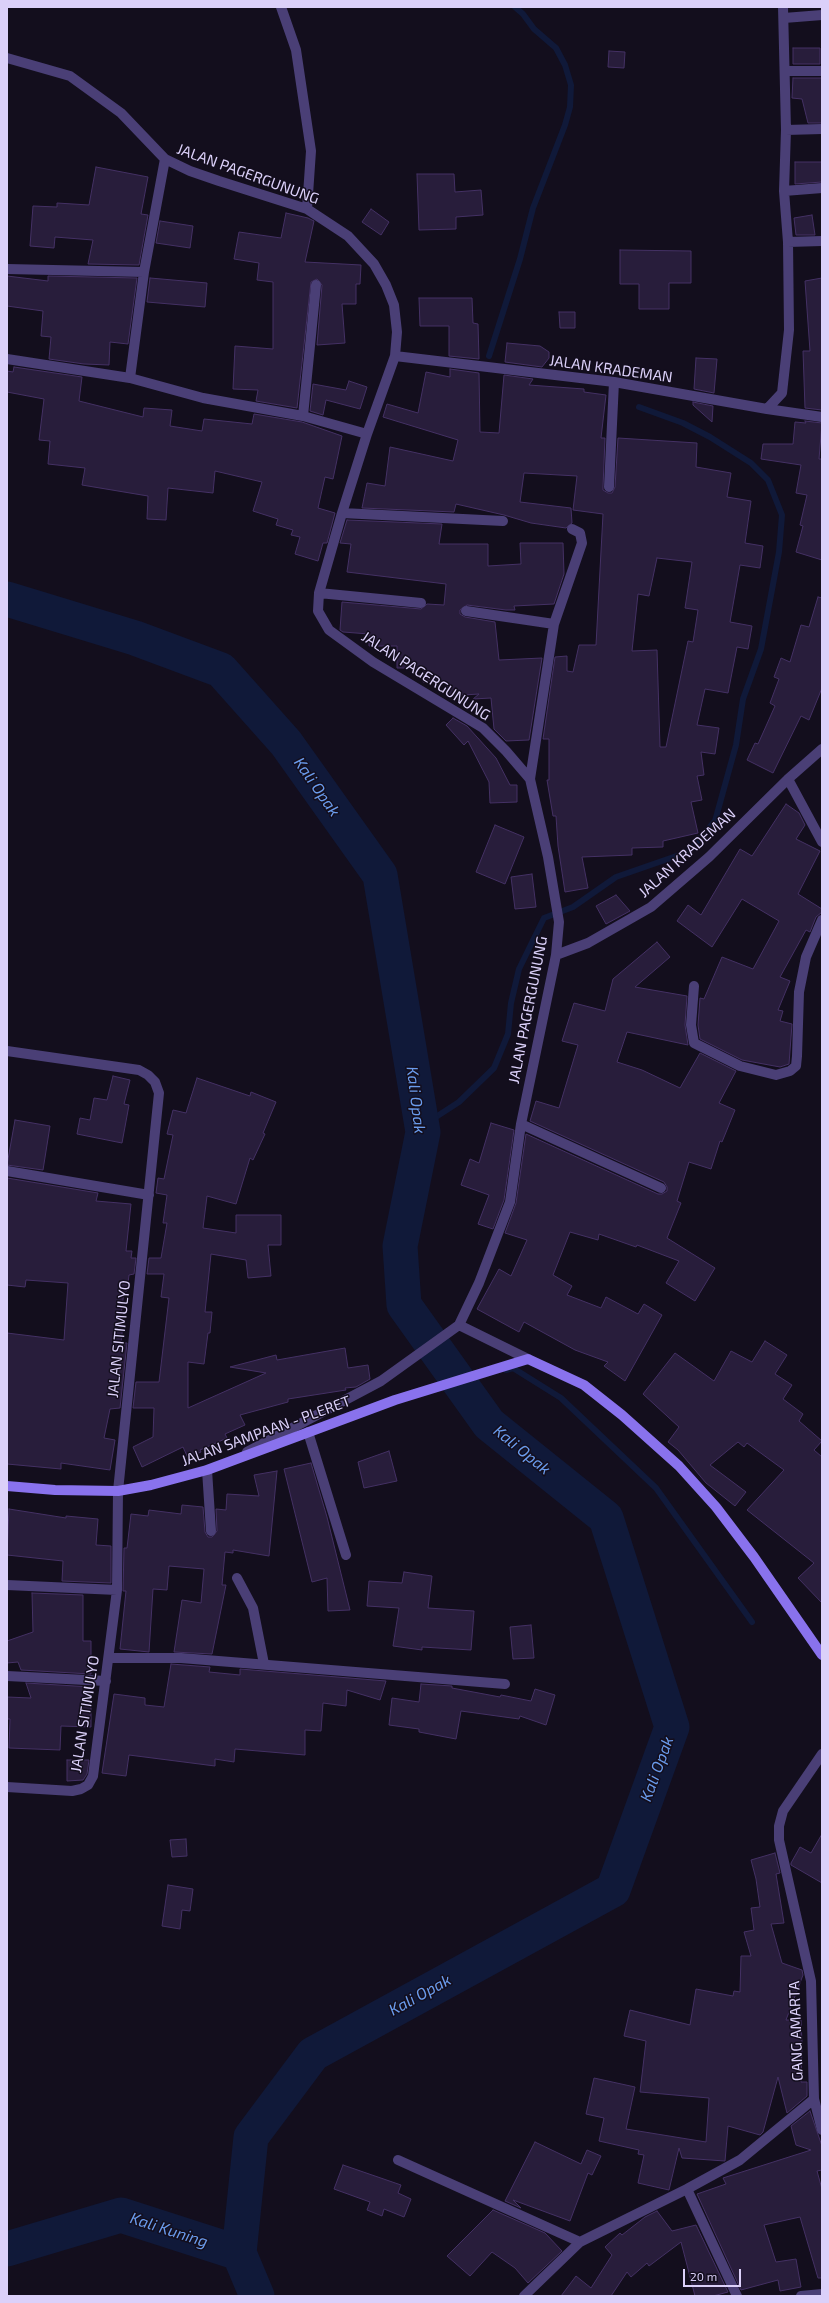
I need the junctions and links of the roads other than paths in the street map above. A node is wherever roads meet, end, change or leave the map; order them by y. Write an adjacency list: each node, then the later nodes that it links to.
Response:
1 (281, 7): 13 (street)
2 (783, 7): 4 (street)
3 (822, 15): 4 (street)
4 (784, 18): 6 (street)
5 (7, 58): 10 (street, JALAN PAGERGUNUNG)
6 (785, 71): 7 (street); 9 (street)
7 (822, 71)
8 (822, 128): 9 (street)
9 (786, 130): 12 (street)
10 (165, 159): 13 (street, JALAN PAGERGUNUNG); 17 (street)
11 (822, 188): 12 (street)
12 (784, 191): 15 (street)
13 (307, 209): 19 (street, JALAN PAGERGUNUNG)
14 (822, 241): 15 (street)
15 (788, 242): 23 (street)
16 (7, 270): 17 (street)
17 (144, 272): 21 (street)
18 (316, 285): 24 (street)
19 (395, 356): 22 (street, JALAN KRADEMAN); 26 (street, JALAN PAGERGUNUNG)
20 (7, 359): 21 (street)
21 (130, 378): 24 (street)
22 (614, 382): 23 (street, JALAN KRADEMAN); 27 (street)
23 (767, 409): 25 (street, JALAN KRADEMAN)
24 (303, 416): 26 (street)
25 (822, 417)
26 (367, 434): 28 (street, JALAN PAGERGUNUNG)
27 (609, 487)
28 (342, 513): 29 (street); 31 (street, JALAN PAGERGUNUNG)
29 (502, 521)
30 (572, 529): 34 (street)
31 (319, 593): 32 (street); 36 (street, JALAN PAGERGUNUNG)
32 (422, 603)
33 (466, 611): 34 (street)
34 (554, 624): 36 (street)
35 (822, 749): 37 (street, JALAN KRADEMAN)
36 (530, 779): 40 (street, JALAN PAGERGUNUNG)
37 (788, 779): 38 (street); 40 (street, JALAN KRADEMAN)
38 (822, 842)
39 (822, 920): 41 (street)
40 (556, 955): 43 (street, JALAN PAGERGUNUNG)
41 (694, 986)
42 (7, 1051): 46 (street, JALAN SITIMULYO)
43 (521, 1124): 45 (street); 47 (street, JALAN PAGERGUNUNG)
44 (7, 1171): 46 (street)
45 (661, 1188)
46 (149, 1195): 53 (street, JALAN SITIMULYO)
47 (459, 1325): 48 (street); 50 (street, JALAN PAGERGUNUNG)
48 (528, 1359): 49 (main road, JALAN SAMPAAN - PLERET); 59 (main road)
49 (308, 1432): 50 (main road, JALAN SAMPAAN - PLERET); 55 (street)
50 (234, 1458): 51 (main road, JALAN SAMPAAN - PLERET)
51 (207, 1470): 53 (main road, JALAN SAMPAAN - PLERET); 54 (street)
52 (7, 1486): 53 (main road, JALAN SAMPAAN - PLERET)
53 (118, 1491): 58 (street, JALAN SITIMULYO)
54 (211, 1531)
55 (346, 1555)
56 (238, 1578): 61 (street)
57 (7, 1585): 58 (street)
58 (117, 1590): 60 (street, JALAN SITIMULYO)
59 (822, 1655)
60 (109, 1658): 61 (street); 63 (street, JALAN SITIMULYO)
61 (264, 1664): 64 (street)
62 (7, 1676): 63 (street)
63 (106, 1681): 66 (street, JALAN SITIMULYO)
64 (505, 1684)
65 (821, 1758): 67 (street, GANG AMARTA)
66 (7, 1787)
67 (814, 2099): 68 (street, GANG AMARTA); 70 (street)
68 (822, 2130)
69 (398, 2160): 71 (street)
70 (687, 2189): 71 (street); 74 (street)
71 (580, 2242): 73 (street)
72 (822, 2294): 75 (street)
73 (524, 2296)
74 (737, 2296)
75 (801, 2296)

